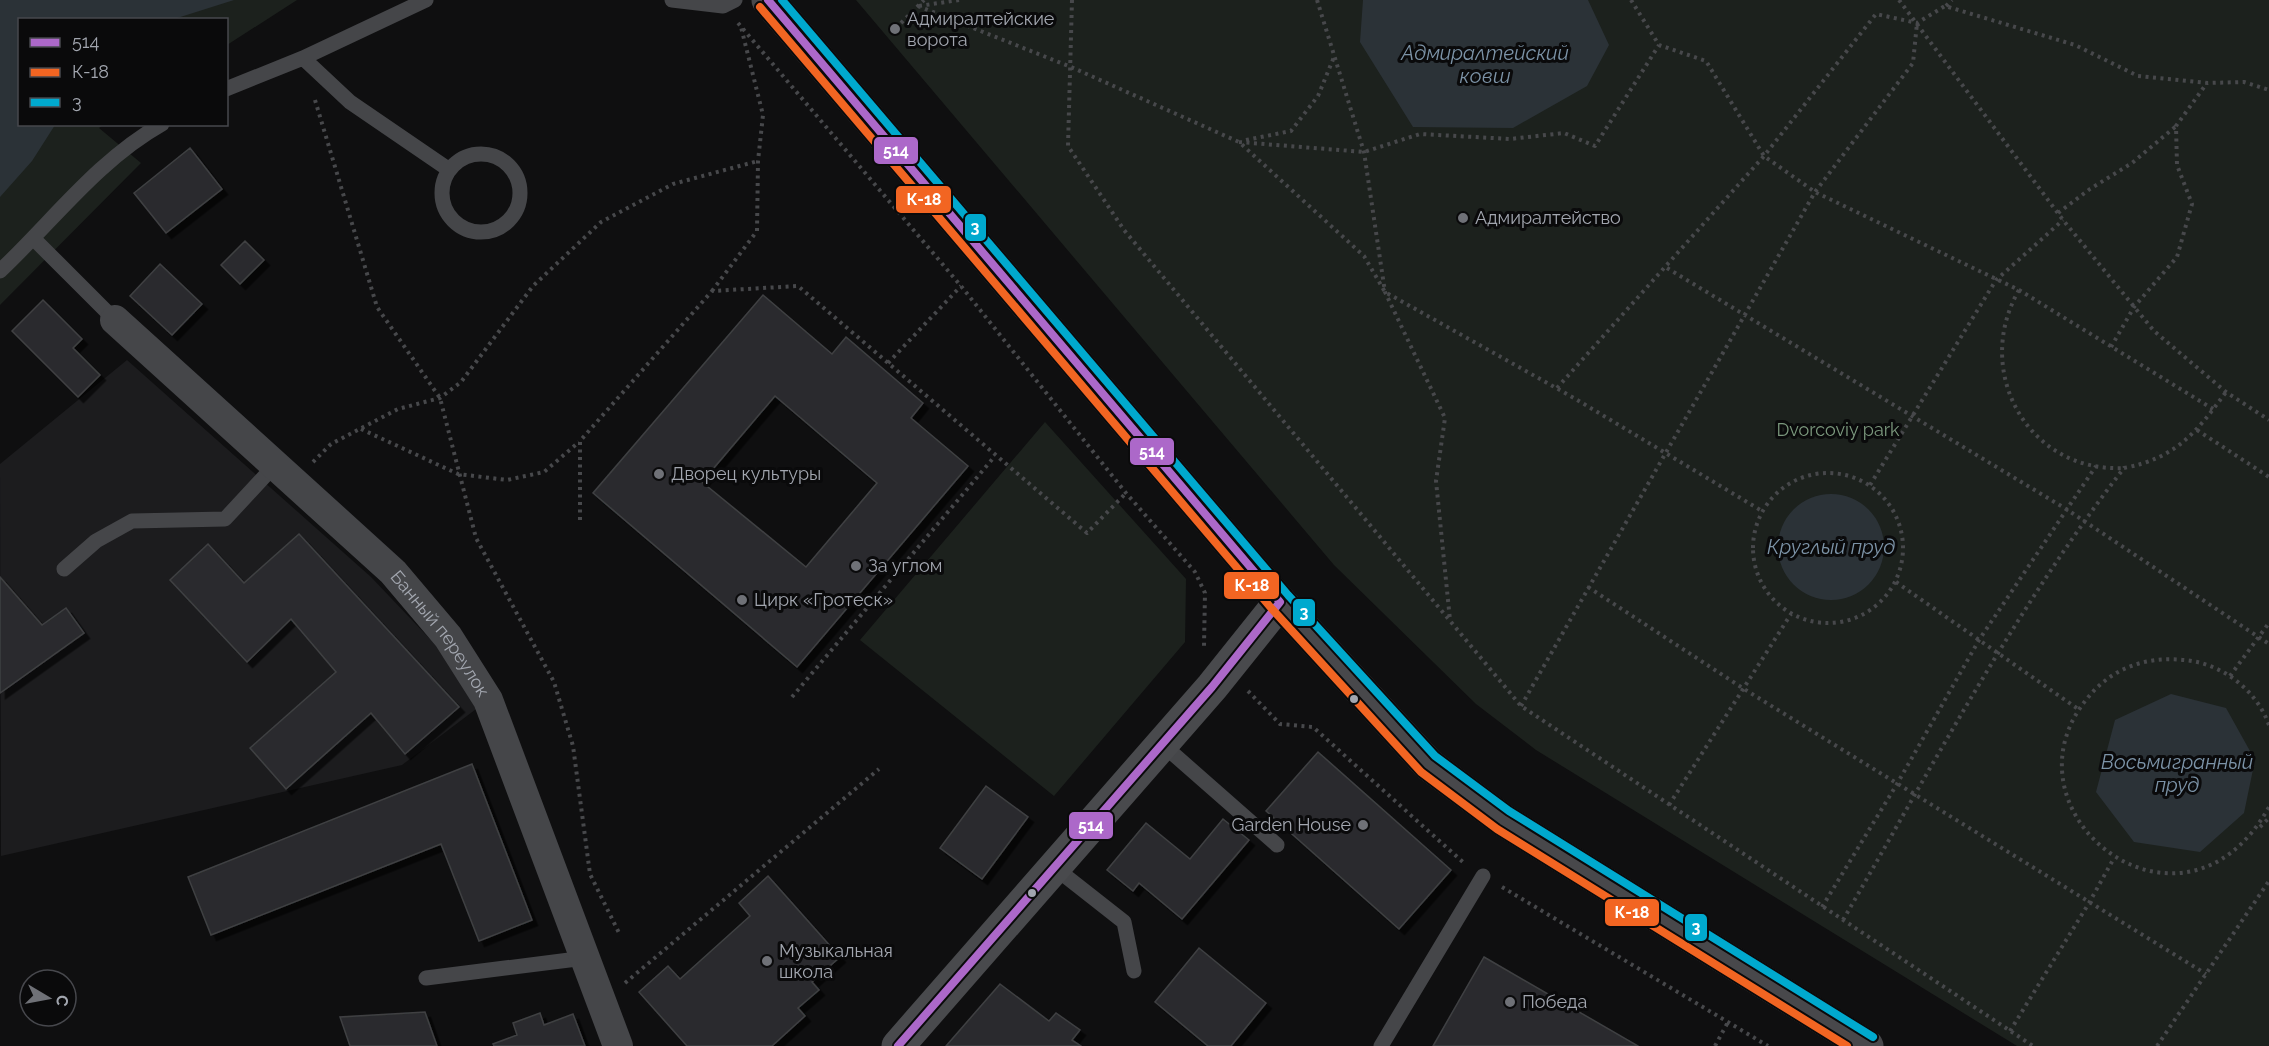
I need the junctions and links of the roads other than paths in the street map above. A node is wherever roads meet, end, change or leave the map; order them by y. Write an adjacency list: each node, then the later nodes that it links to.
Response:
1 (426, 0): 5 (lane)
2 (672, 0): 4 (lane)
3 (768, 0): 14 (main road)
4 (729, 3)
5 (303, 58): 6 (lane); 8 (lane)
6 (228, 88)
7 (159, 126): 9 (lane)
8 (448, 169): 8 (lane)
9 (34, 239): 10 (lane); 11 (lane)
10 (0, 271)
11 (115, 320): 12 (street, Банный переулок)
12 (275, 465): 13 (lane); 19 (street, Банный переулок)
13 (64, 569)
14 (1280, 602): 15 (main road); 25 (main road)
15 (1162, 744): 16 (lane); 17 (main road)
16 (1277, 845)
17 (1054, 867): 20 (lane); 23 (main road)
18 (1483, 876): 24 (lane)
19 (585, 958): 21 (lane); 22 (street, Банный переулок)
20 (1134, 971)
21 (426, 978)
22 (618, 1046)
23 (898, 1046)
24 (1381, 1046)
25 (1867, 1046)

